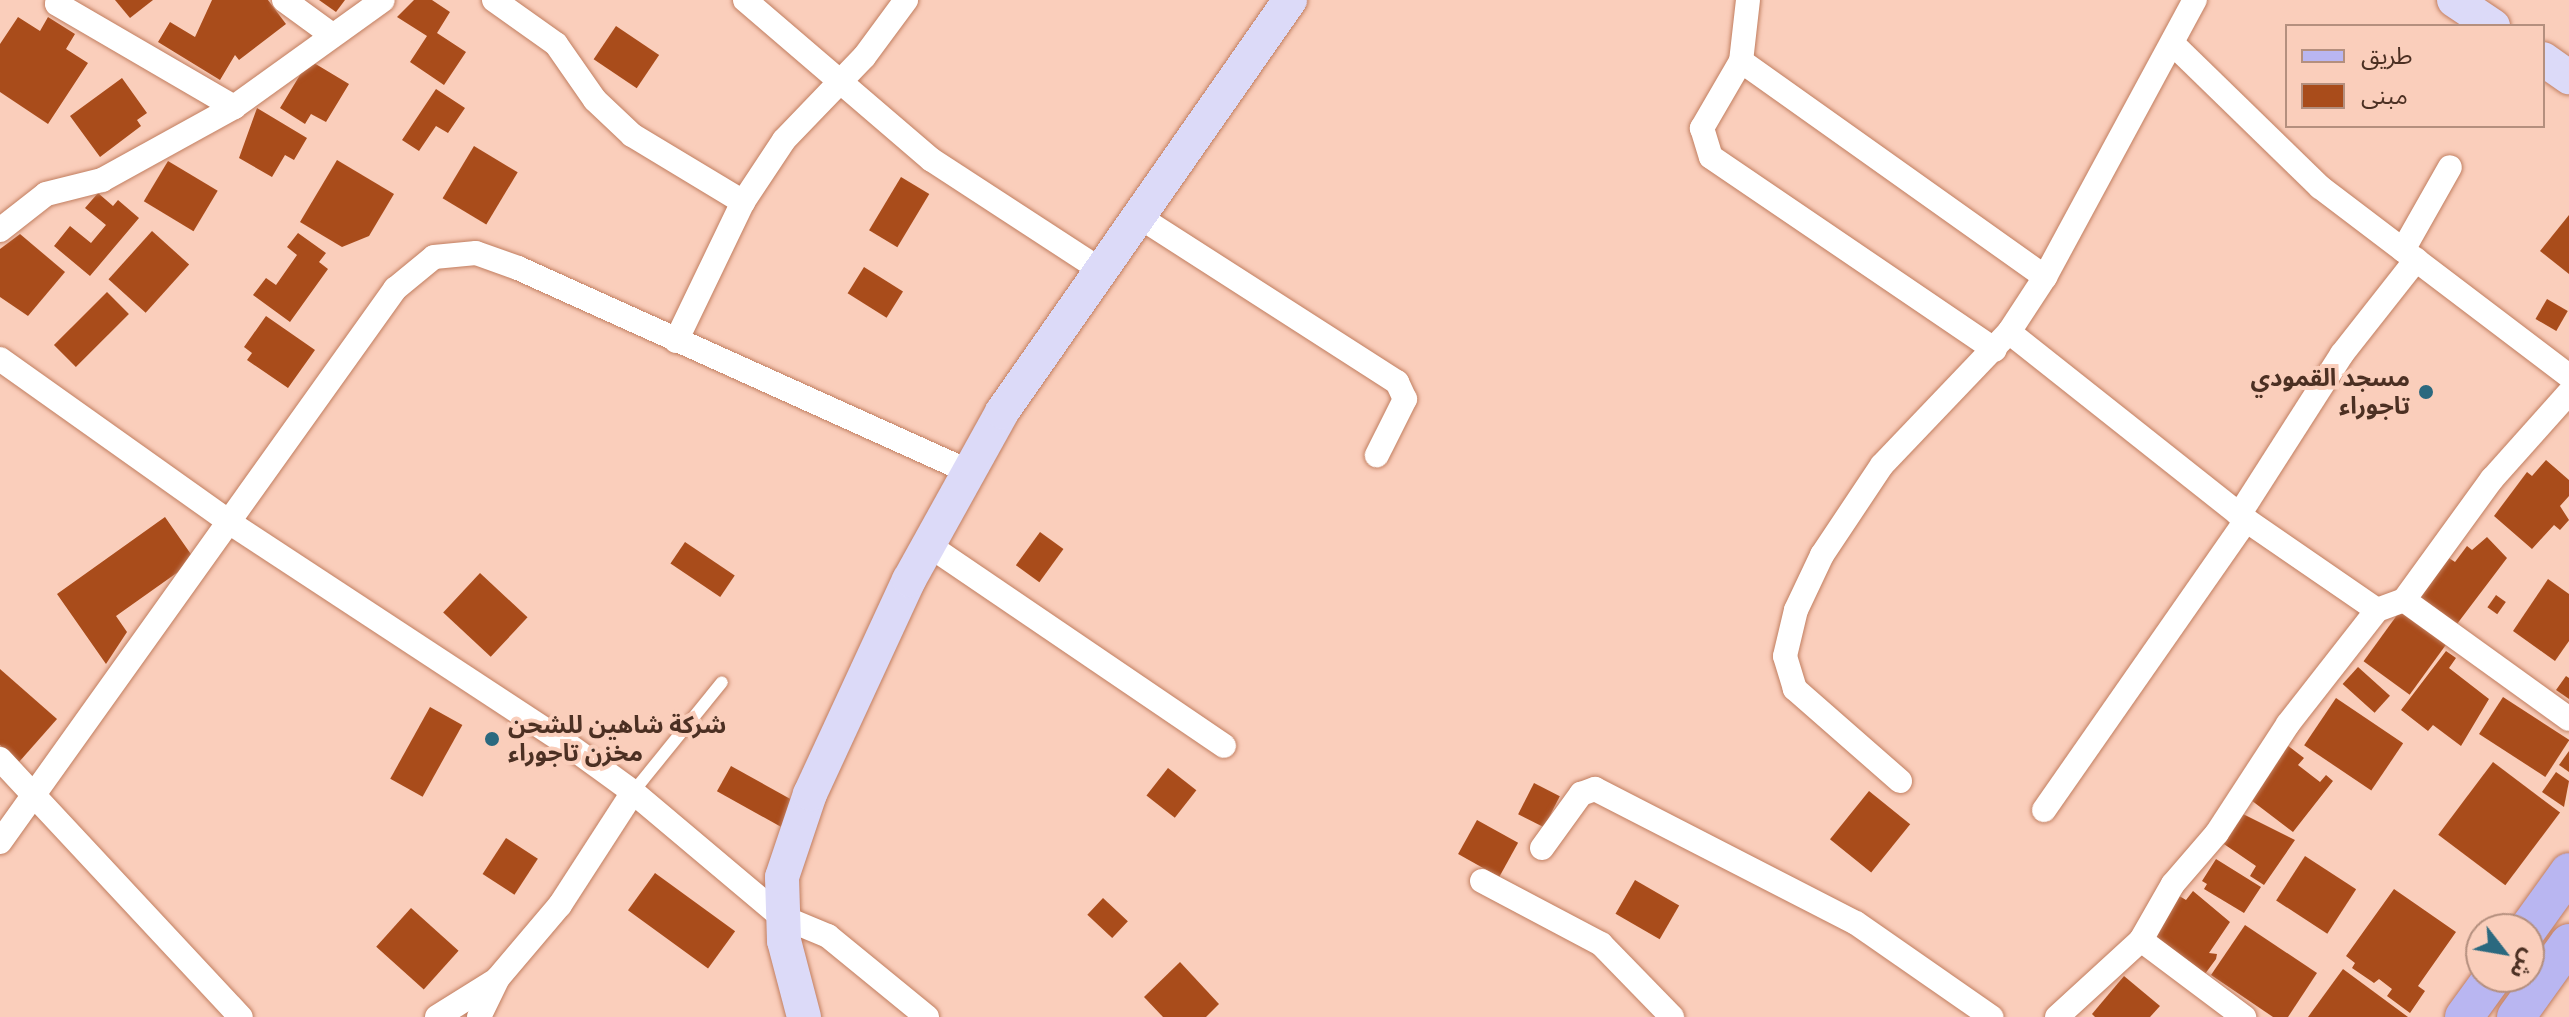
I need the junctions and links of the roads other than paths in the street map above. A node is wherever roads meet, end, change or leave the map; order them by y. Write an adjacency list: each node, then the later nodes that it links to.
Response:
1 (59, 0): 18 (street)
2 (284, 0): 12 (street)
3 (383, 0): 12 (street)
4 (745, 0): 17 (street)
5 (906, 0): 17 (street)
6 (1290, 0): 21 (street)
7 (1748, 0): 15 (street)
8 (2195, 0): 13 (street)
9 (2454, 0): 11 (street)
10 (500, 1): 20 (street)
11 (2490, 24)
12 (332, 35): 18 (street)
13 (2173, 44): 23 (street); 25 (street)
14 (2545, 60): 16 (street)
15 (1741, 61): 25 (street); 27 (street)
16 (2569, 77)
17 (838, 81): 20 (street); 24 (street)
18 (234, 107): 22 (street)
19 (2450, 167): 23 (street)
20 (743, 202): 26 (street)
21 (1138, 216): 24 (street); 31 (street)
22 (0, 230)
23 (2410, 255): 29 (street); 33 (street)
24 (1101, 270): 32 (street)
25 (2045, 277): 27 (street)
26 (676, 341): 32 (street); 34 (street)
27 (2002, 341): 33 (street); 42 (street)
28 (0, 359): 34 (street)
29 (2569, 376)
30 (2569, 393): 36 (street)
31 (1377, 455)
32 (966, 470): 35 (street)
33 (2242, 518): 37 (street); 45 (street)
34 (232, 524): 43 (street); 44 (street)
35 (927, 544): 40 (street); 51 (street)
36 (2404, 600): 37 (street); 39 (street)
37 (2377, 610): 52 (street)
38 (722, 682): 43 (lane)
39 (2569, 719)
40 (1224, 746)
41 (0, 759): 44 (street)
42 (1900, 781)
43 (633, 792): 51 (street); 54 (street)
44 (32, 798): 46 (street); 56 (street)
45 (2044, 810)
46 (0, 842)
47 (1542, 848): 62 (street)
48 (2569, 872): 50 (main road)
49 (1482, 881): 61 (street)
50 (2540, 913)
51 (780, 916): 59 (street); 60 (street)
52 (2141, 940): 63 (street); 64 (street)
53 (2569, 943): 66 (main road)
54 (498, 978): 57 (street); 58 (street)
55 (2481, 993): 65 (main road)
56 (241, 1017)
57 (437, 1017)
58 (479, 1017)
59 (804, 1017)
60 (927, 1017)
61 (1672, 1017)
62 (1991, 1017)
63 (2057, 1017)
64 (2244, 1017)
65 (2464, 1017)
66 (2516, 1017)

